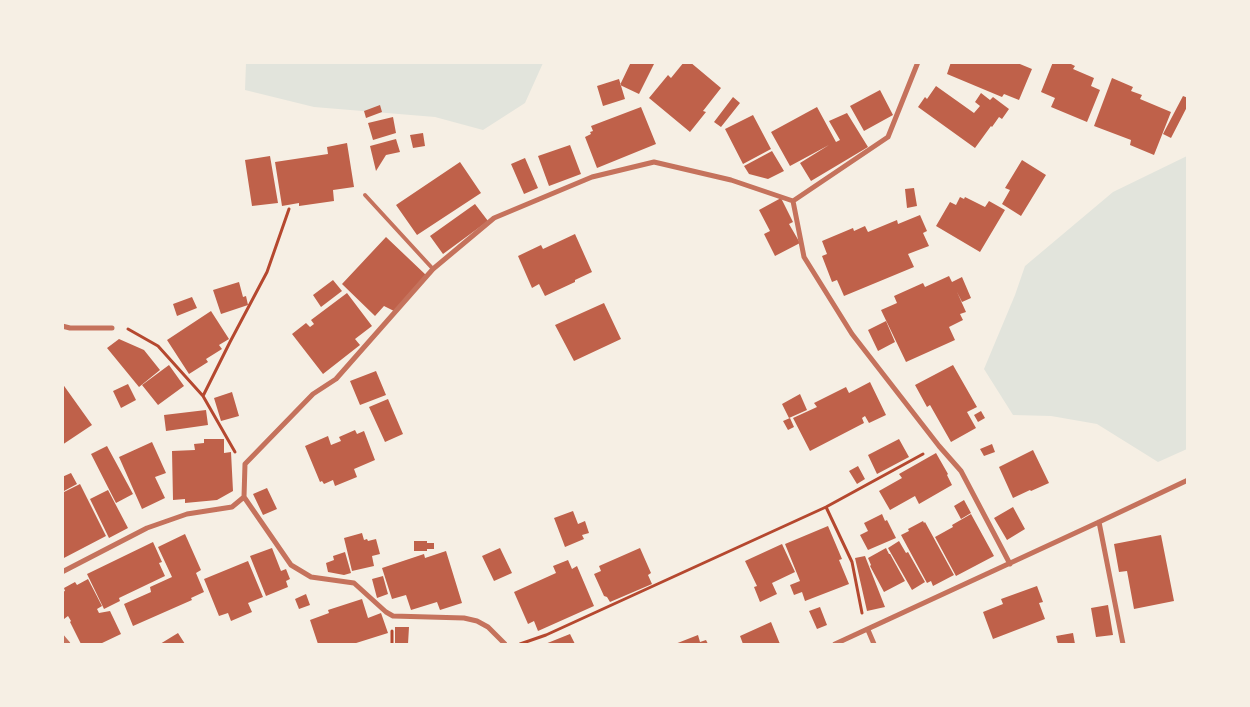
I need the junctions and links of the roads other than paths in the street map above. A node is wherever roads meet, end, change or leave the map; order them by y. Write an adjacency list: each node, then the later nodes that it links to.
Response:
1 (918, 62): 3 (street)
2 (365, 195): 4 (lane)
3 (793, 201): 4 (street); 10 (street)
4 (433, 269): 8 (street)
5 (62, 326): 6 (street)
6 (112, 328)
7 (1188, 480): 9 (street)
8 (244, 497): 11 (street); 15 (street)
9 (1099, 522): 10 (street); 18 (street)
10 (1010, 564): 12 (street)
11 (62, 572)
12 (868, 630): 16 (street); 17 (street)
13 (62, 637): 14 (street)
14 (68, 644)
15 (506, 644)
16 (835, 644)
17 (874, 644)
18 (1123, 644)

